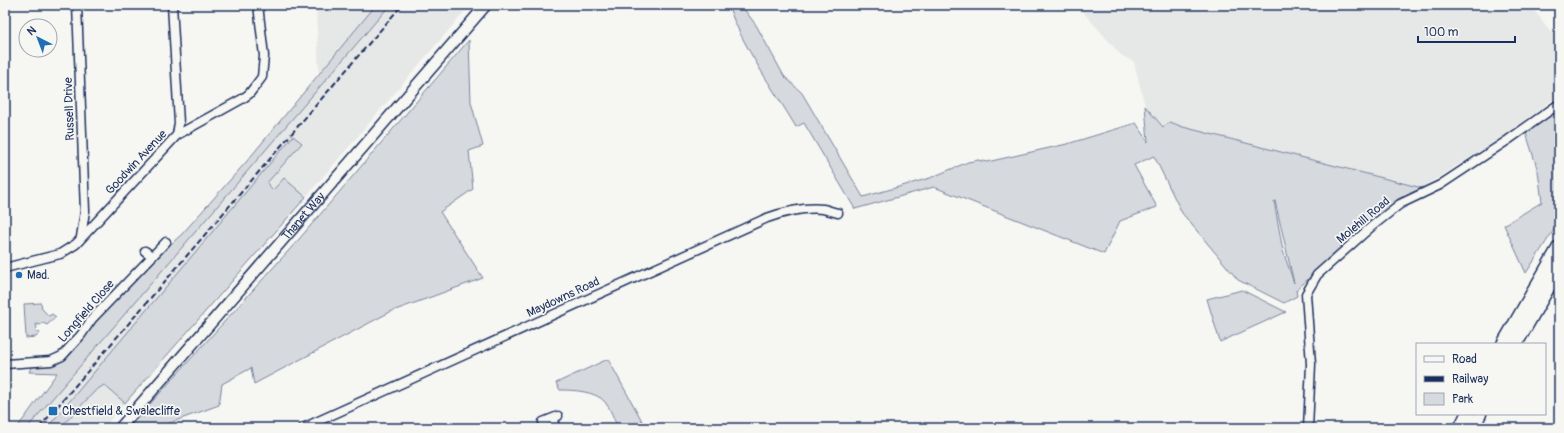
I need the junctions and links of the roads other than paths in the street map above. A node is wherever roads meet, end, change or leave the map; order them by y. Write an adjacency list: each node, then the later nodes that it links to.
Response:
1 (77, 5): 7 (street, Russell Drive)
2 (172, 5): 6 (street)
3 (258, 5): 6 (street, Goodwin Avenue)
4 (486, 5): 21 (main road, Thanet Way)
5 (1559, 104): 24 (street, Molehill Road)
6 (178, 135): 9 (street, Goodwin Avenue)
7 (85, 211): 9 (street); 10 (street, Russell Drive)
8 (838, 213): 22 (street, Maydowns Road)
9 (103, 214): 10 (street, Goodwin Avenue)
10 (81, 237): 13 (street, Goodwin Avenue)
11 (166, 242): 17 (street, Longfield Close)
12 (1559, 246): 15 (highway)
13 (5, 268)
14 (1559, 269): 16 (highway)
15 (1504, 343)
16 (1517, 343)
17 (5, 364)
18 (1466, 415): 25 (highway)
19 (1480, 415): 26 (highway)
20 (543, 422): 23 (street)
21 (120, 428)
22 (303, 428)
23 (556, 428)
24 (1308, 428)
25 (1460, 428)
26 (1473, 428)

